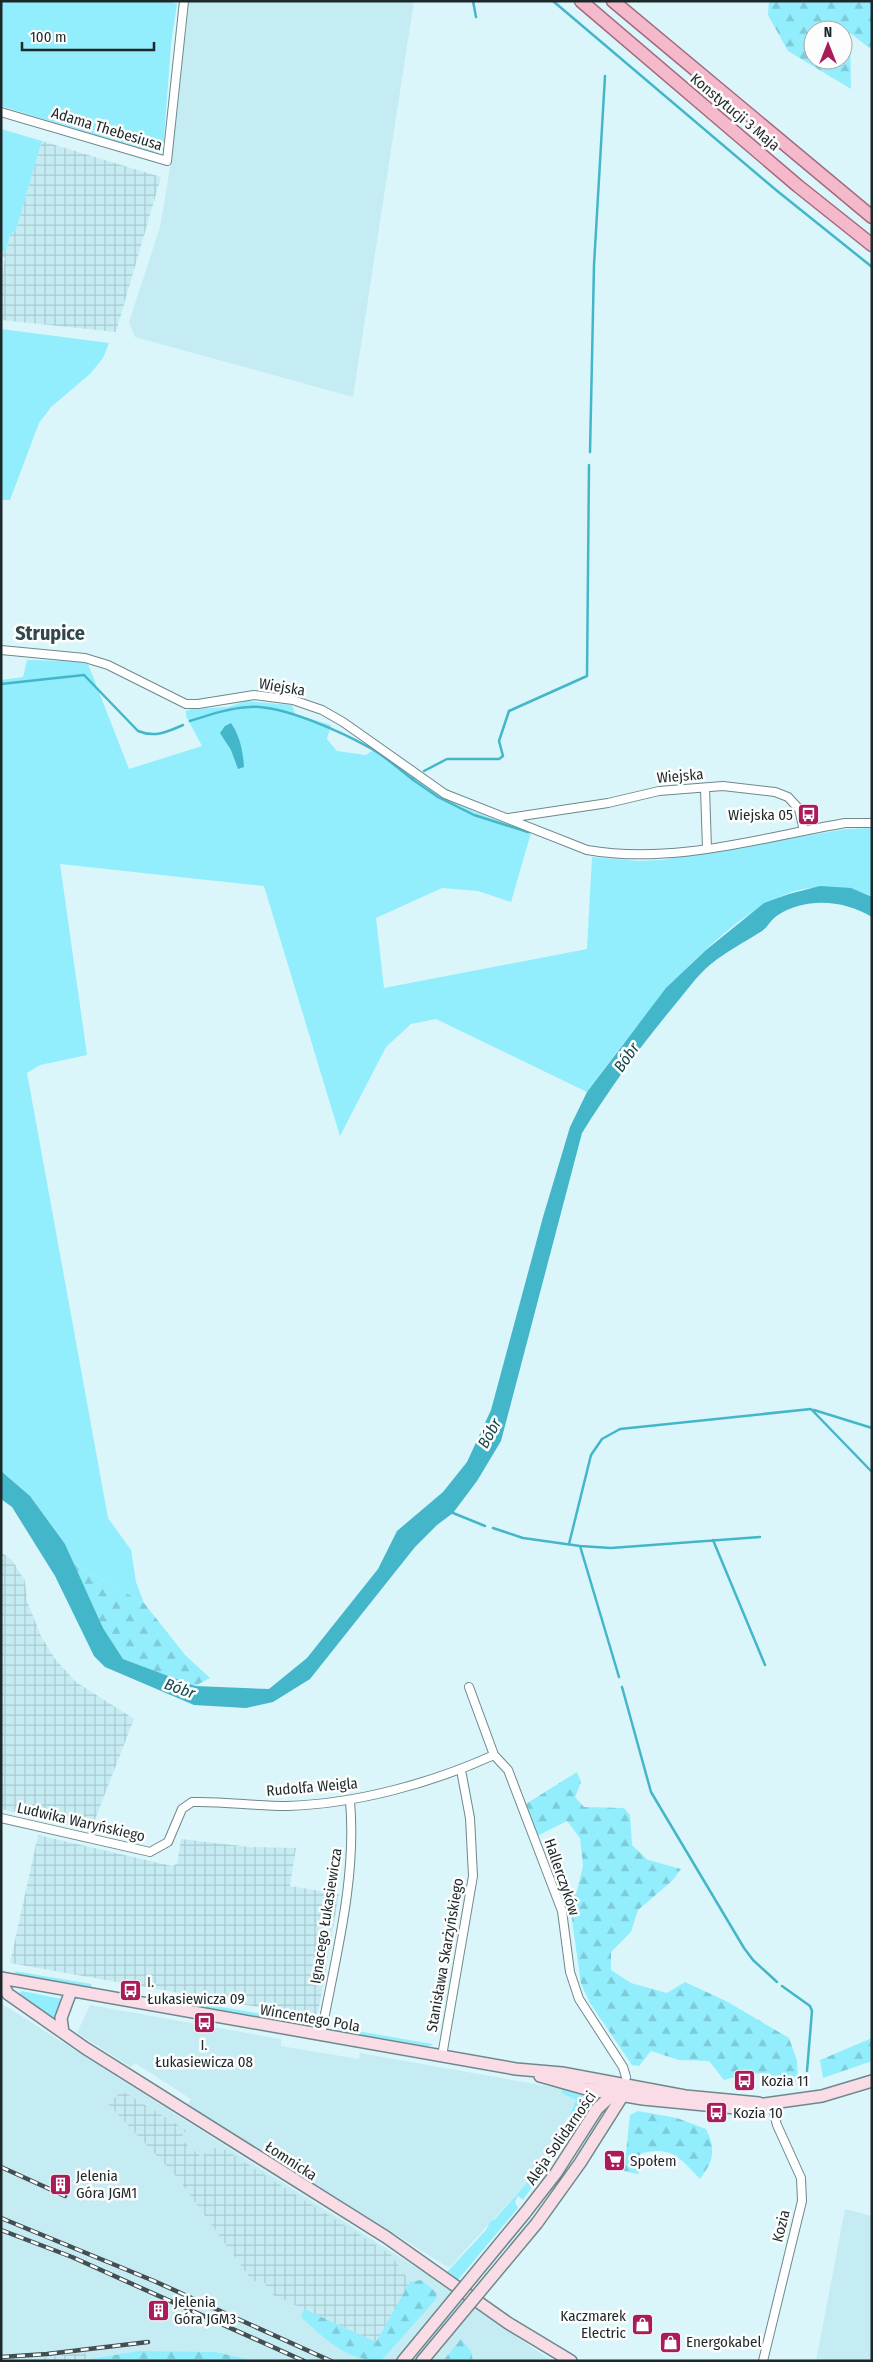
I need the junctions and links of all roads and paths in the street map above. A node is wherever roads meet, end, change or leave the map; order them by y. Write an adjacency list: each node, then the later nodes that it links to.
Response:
1 (184, 1): 4 (street, Adama Thebesiusa)
2 (581, 1): 6 (main road, Konstytucji 3 Maja)
3 (613, 1): 5 (main road)
4 (1, 112)
5 (872, 217)
6 (872, 245)
7 (1, 650): 9 (street, Wiejska)
8 (705, 788): 9 (street, Wiejska); 11 (street, Wiejska); 12 (street)
9 (508, 818): 12 (street, Wiejska)
10 (872, 823): 11 (street, Wiejska)
11 (804, 830): 12 (street, Wiejska)
12 (707, 849)
13 (469, 1687): 14 (street, Hallerczyków)
14 (494, 1755): 15 (street, Rudolfa Weigla); 26 (street, Hallerczyków)
15 (461, 1770): 16 (street, Rudolfa Weigla); 23 (street, Stanisława Skarżyńskiego)
16 (350, 1800): 17 (street, Rudolfa Weigla); 22 (street, Ignacego Łukasiewicza)
17 (186, 1804): 18 (street, Ludwika Waryńskiego)
18 (1, 1818)
19 (3, 1979): 20 (street, Wincentego Pola); 21 (street, Łomnicka)
20 (71, 1991): 21 (street); 22 (street, Wincentego Pola)
21 (63, 2032): 32 (street, Łomnicka)
22 (321, 2035): 23 (street, Wincentego Pola)
23 (442, 2056): 24 (street, Wincentego Pola)
24 (525, 2070): 26 (street, Wincentego Pola); 27 (street, Wincentego Pola)
25 (872, 2081): 28 (street, Wincentego Pola)
26 (621, 2088): 27 (street, Wincentego Pola); 28 (street, Wincentego Pola); 29 (street, Aleja Solidarności); 31 (street, Aleja Solidarności, bridge)
27 (586, 2089): 29 (street)
28 (765, 2102): 33 (street, Kozia)
29 (597, 2109): 30 (street, Aleja Solidarności, bridge)
30 (403, 2360)
31 (422, 2361)
32 (571, 2361)
33 (763, 2361)

